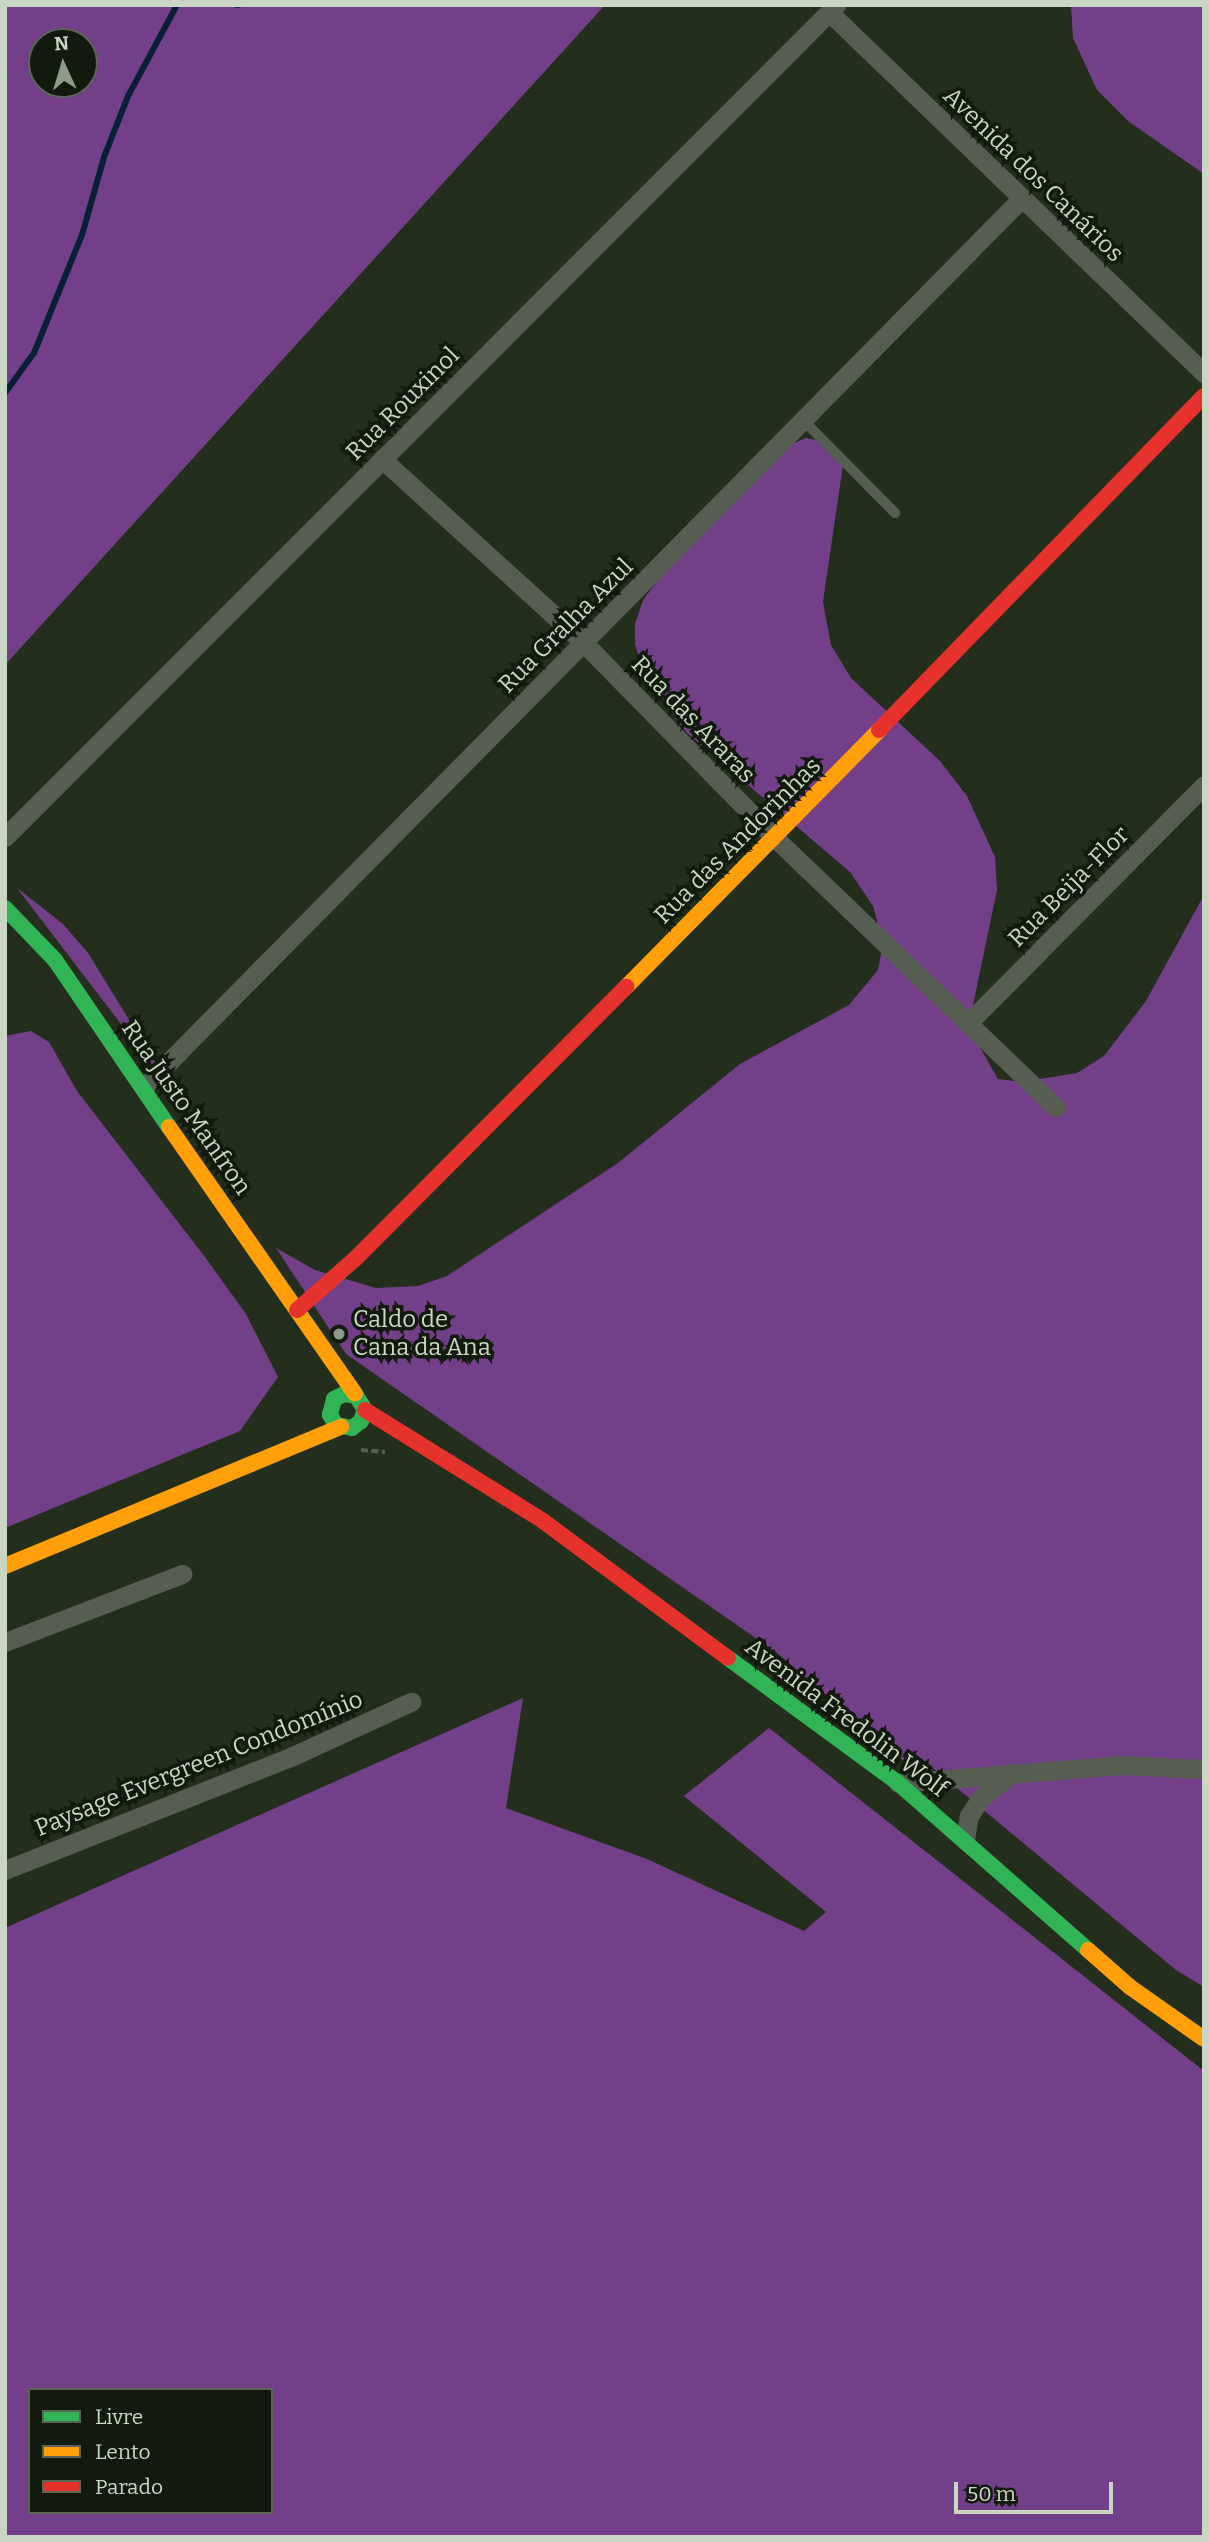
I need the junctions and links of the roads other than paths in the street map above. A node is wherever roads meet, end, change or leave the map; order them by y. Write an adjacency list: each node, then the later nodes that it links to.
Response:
1 (832, 8): 2 (street, Avenida dos Canários); 6 (street, Rua Rouxinol)
2 (1021, 199): 3 (street, Avenida dos Canários); 5 (street, Rua Gralha Azul)
3 (1204, 373)
4 (1204, 396): 11 (main road, Rua das Andorinhas)
5 (803, 420): 7 (lane); 8 (street, Rua Gralha Azul)
6 (383, 459): 8 (street, Rua das Araras); 10 (street, Rua Rouxinol)
7 (895, 513)
8 (584, 643): 11 (street, Rua das Araras); 14 (street, Rua Gralha Azul)
9 (1204, 785): 13 (street, Rua Beija-Flor)
10 (5, 837)
11 (775, 838): 13 (street, Rua das Araras); 16 (main road, Rua das Andorinhas)
12 (5, 908): 14 (main road, Rua Justo Manfron)
13 (968, 1023): 15 (street, Rua das Araras)
14 (145, 1086): 16 (main road, Rua Justo Manfron)
15 (1056, 1107)
16 (297, 1310): 17 (main road, Rua Justo Manfron)
17 (317, 1344): 18 (main road, Rua Justo Manfron); 19 (main road, Rua Justo Manfron)
18 (356, 1396): 19 (main road); 20 (main road)
19 (330, 1407): 21 (main road); 23 (main road)
20 (365, 1410): 21 (main road); 22 (main road, Avenida Fredolin Wolf)
21 (346, 1427): 22 (main road, Avenida Fredolin Wolf); 23 (main road)
22 (441, 1458): 30 (main road, Avenida Fredolin Wolf)
23 (216, 1480): 24 (main road)
24 (5, 1566)
25 (182, 1574): 26 (street)
26 (5, 1642)
27 (411, 1702): 32 (street, Paysage Evergreen Condomínio)
28 (1204, 1769): 29 (street)
29 (1012, 1773): 30 (street); 31 (street)
30 (898, 1783): 31 (main road, Avenida Fredolin Wolf)
31 (965, 1840): 33 (main road, Avenida Fredolin Wolf)
32 (5, 1870)
33 (1204, 2039)

